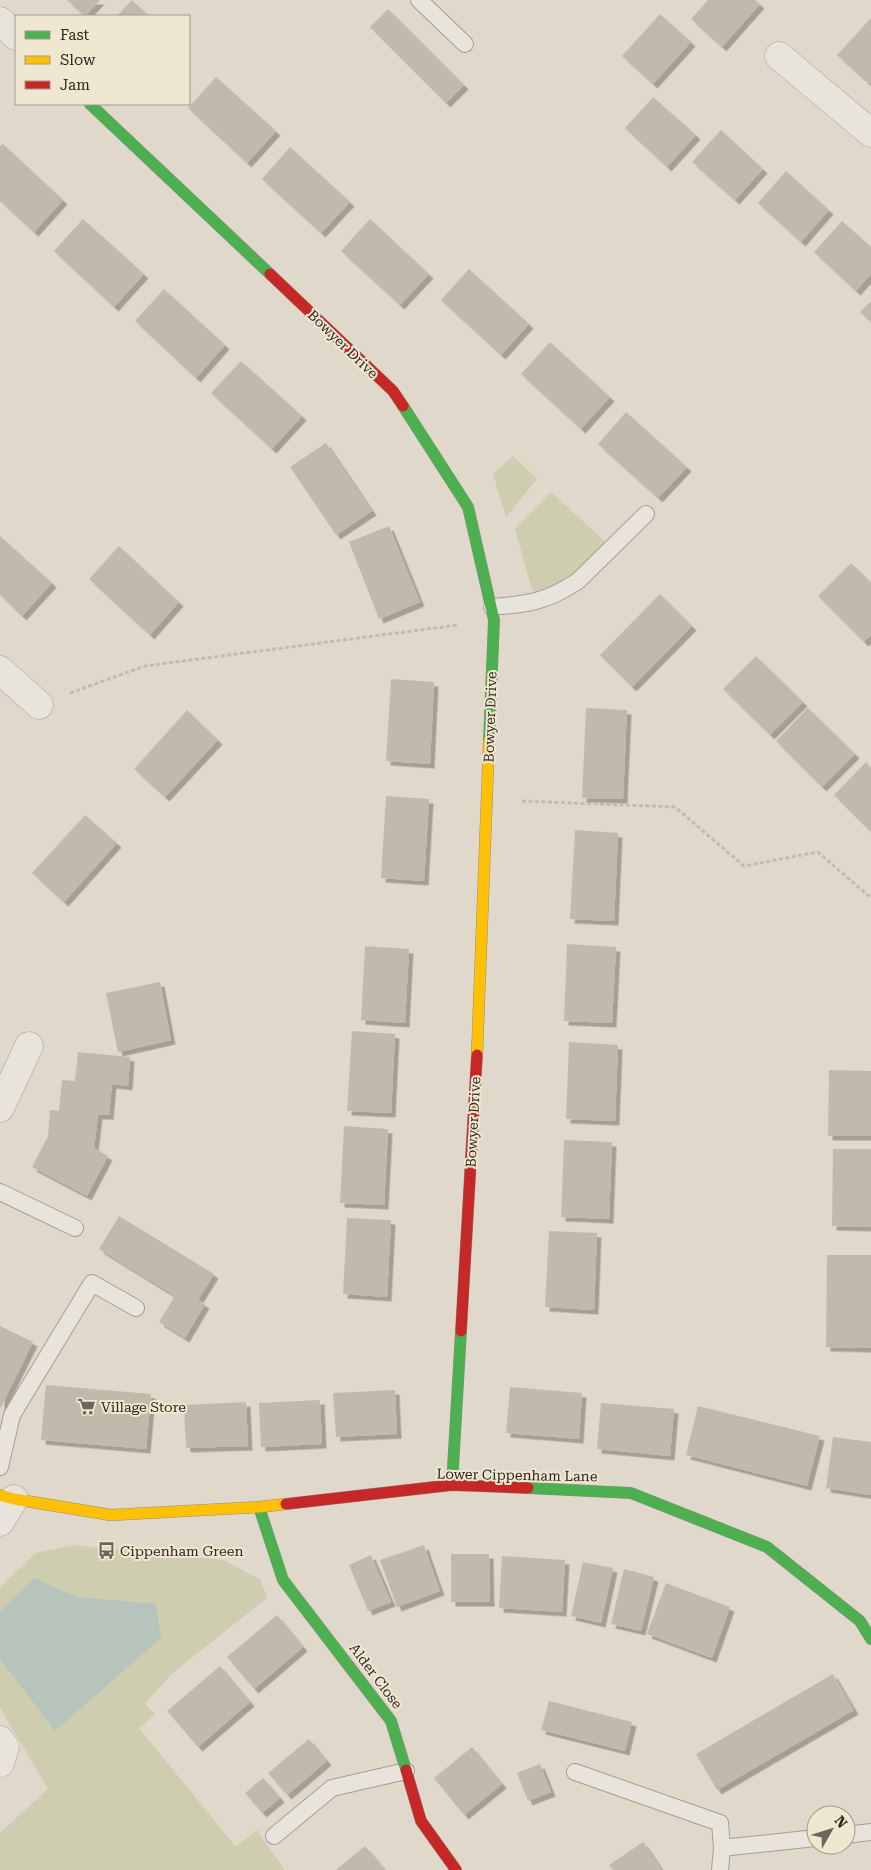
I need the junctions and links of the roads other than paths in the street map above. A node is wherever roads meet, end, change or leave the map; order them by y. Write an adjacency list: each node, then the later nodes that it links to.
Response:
1 (419, 0): 4 (lane)
2 (0, 21): 3 (street)
3 (15, 35)
4 (465, 44)
5 (779, 56): 7 (street)
6 (91, 105): 9 (street, Bowyer Drive)
7 (871, 132)
8 (646, 514): 9 (lane)
9 (493, 613): 18 (street, Bowyer Drive)
10 (0, 670): 11 (street)
11 (39, 705)
12 (29, 1046): 13 (street)
13 (0, 1108)
14 (0, 1192): 15 (lane)
15 (75, 1228)
16 (136, 1308): 17 (lane)
17 (0, 1467)
18 (452, 1485): 20 (street, Lower Cippenham Lane); 22 (street, Lower Cippenham Lane)
19 (7, 1497): 20 (street, Lower Cippenham Lane); 21 (street)
20 (259, 1507): 25 (street, Alder Close)
21 (0, 1522)
22 (868, 1624)
23 (0, 1740): 24 (street)
24 (0, 1763)
25 (406, 1771): 29 (lane); 32 (street, Alder Close)
26 (576, 1772): 31 (lane)
27 (871, 1832): 28 (lane)
28 (856, 1834)
29 (274, 1836)
30 (806, 1839): 31 (lane)
31 (722, 1848): 33 (lane)
32 (456, 1870)
33 (720, 1870)

